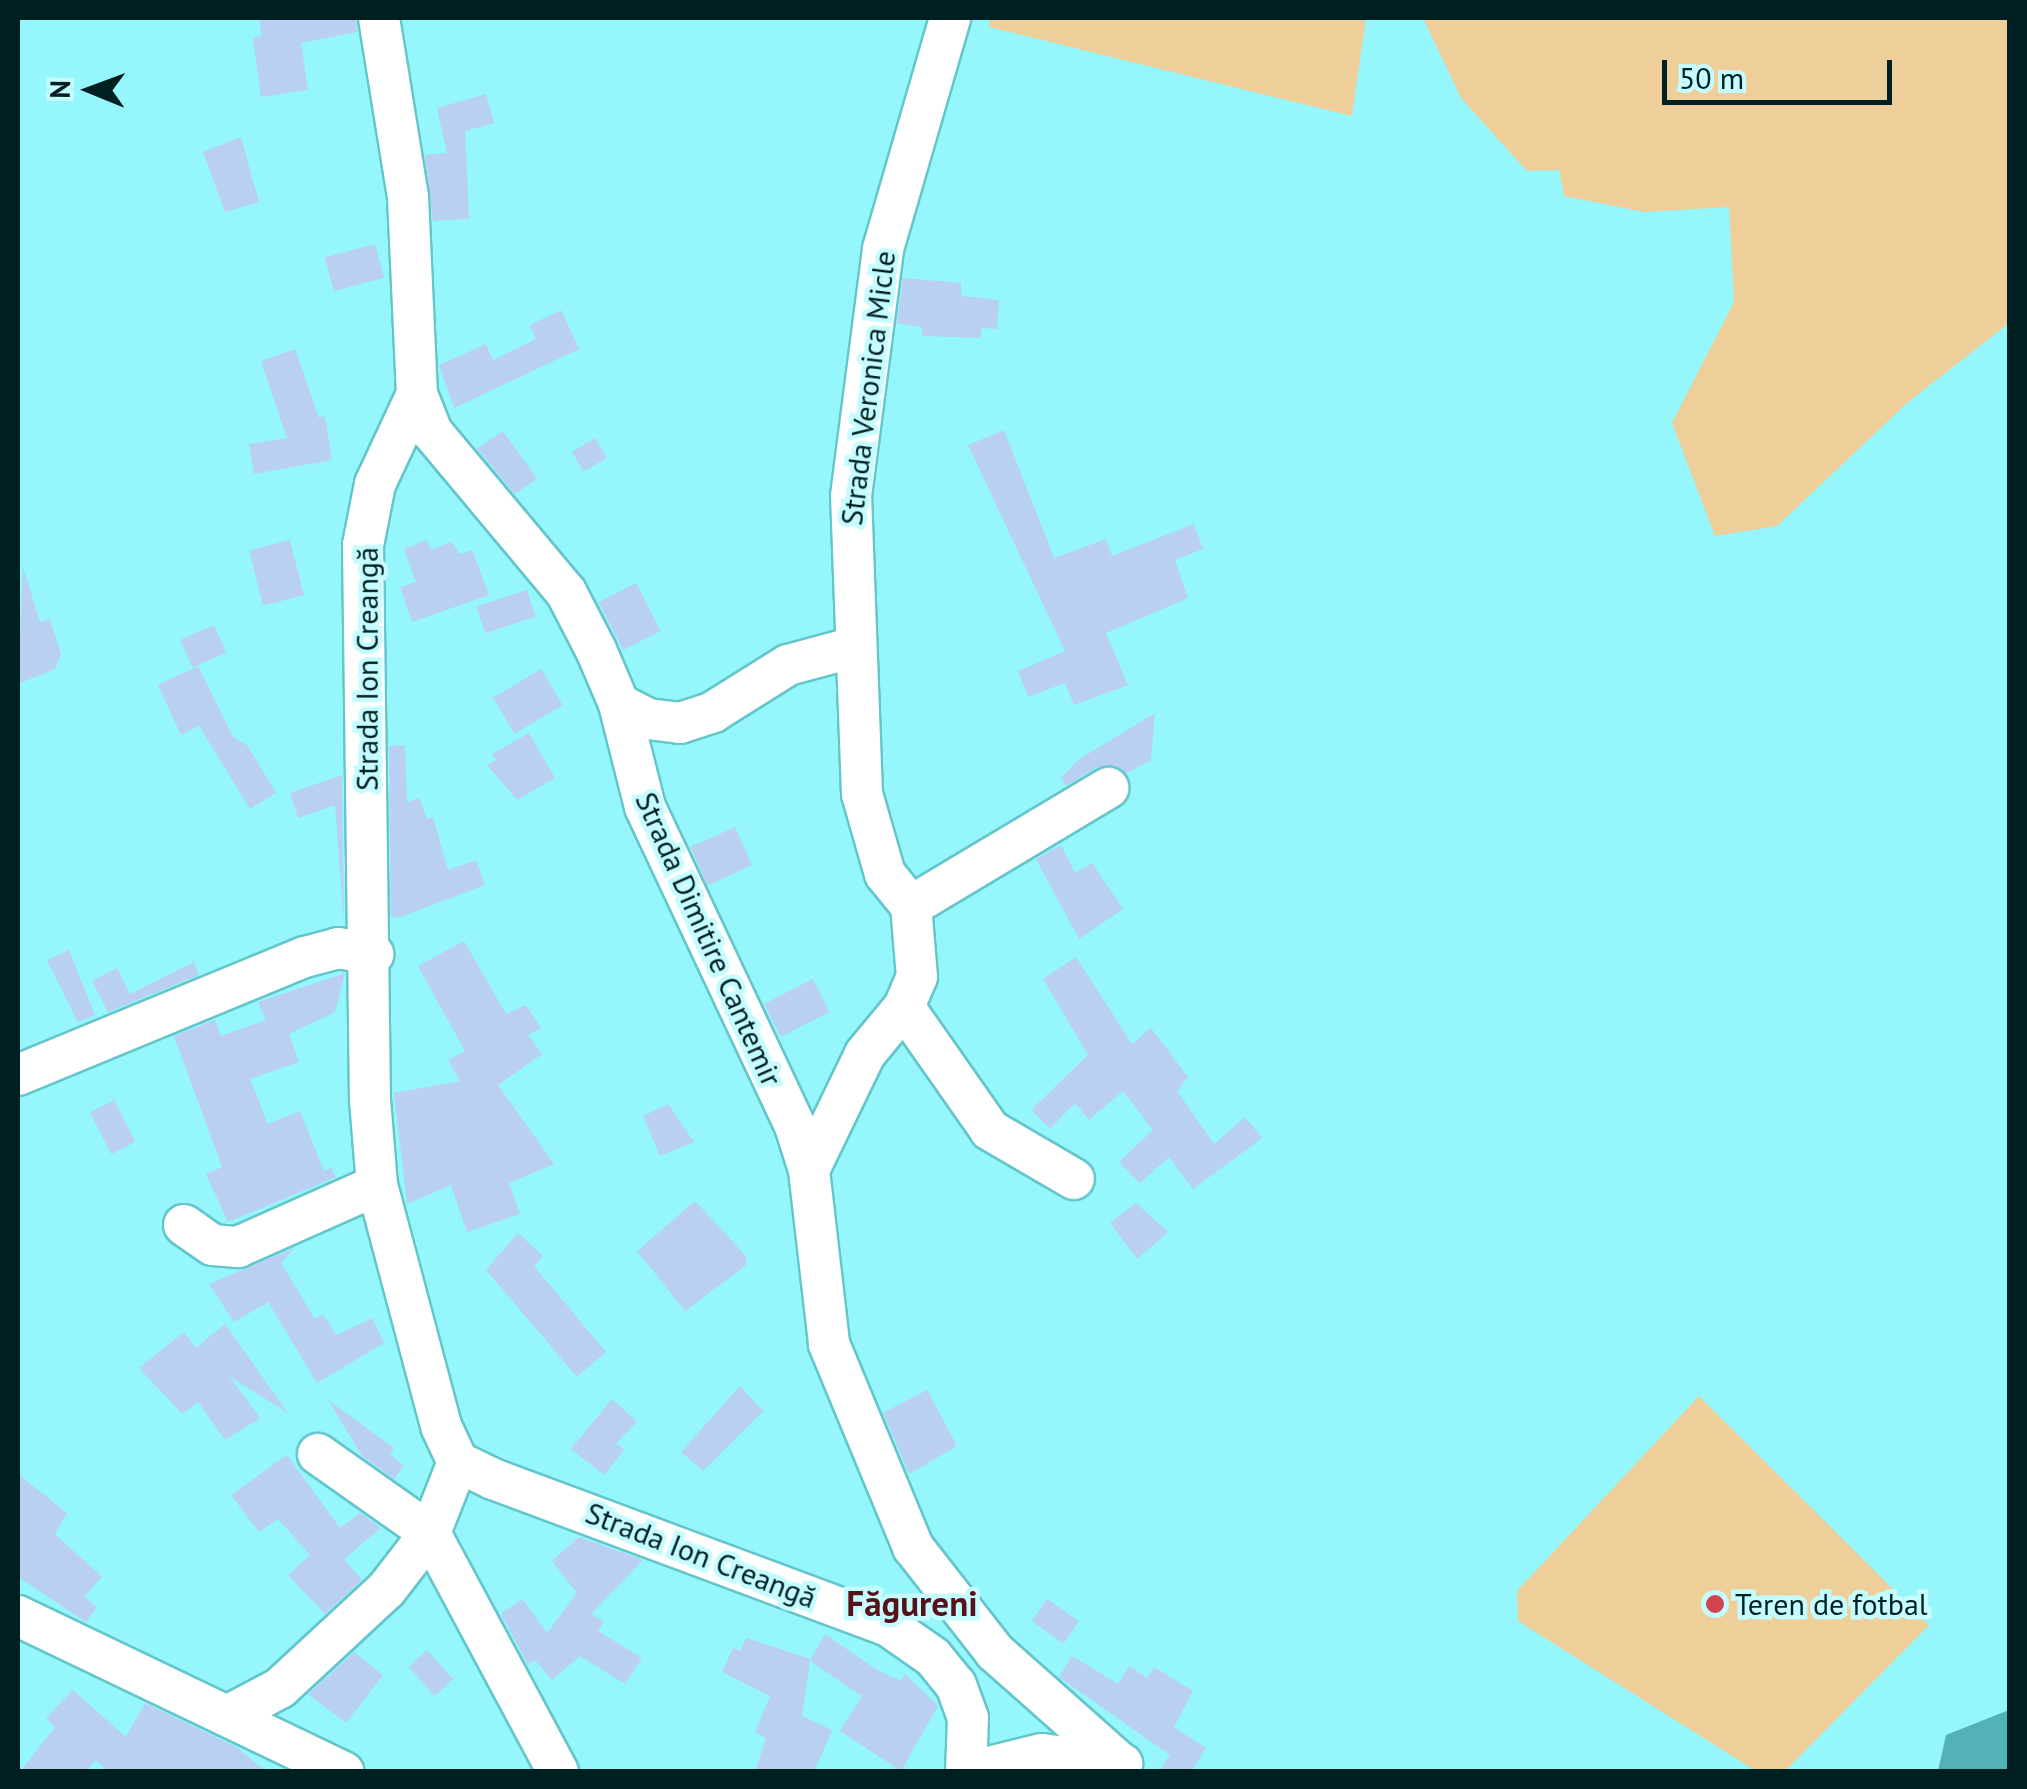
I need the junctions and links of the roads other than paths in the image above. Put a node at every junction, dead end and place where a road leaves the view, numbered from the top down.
1 (379, 18) edge
2 (950, 18) edge
3 (416, 394) junction
4 (851, 648) junction
5 (619, 704) junction
6 (1108, 788) dead end
7 (910, 906) junction
8 (374, 954) junction
9 (904, 1007) junction
10 (18, 1076) edge
11 (809, 1170) junction
12 (1074, 1179) dead end
13 (377, 1185) junction
14 (184, 1225) dead end
15 (318, 1454) dead end
16 (458, 1462) junction
17 (430, 1533) junction
18 (18, 1616) edge
19 (229, 1715) junction
20 (1127, 1767) edge
21 (344, 1772) edge
22 (558, 1772) edge
23 (968, 1772) edge

1 - 3 street, Strada Dimitire Cantemir
2 - 4 street, Strada Veronica Micle
3 - 5 street, Strada Dimitire Cantemir
3 - 8 street, Strada Ion Creangă
4 - 5 street
4 - 7 street, Strada Veronica Micle
5 - 11 street, Strada Dimitire Cantemir
6 - 7 street
7 - 9 street, Strada Veronica Micle
8 - 10 street
8 - 13 street, Strada Ion Creangă
9 - 11 street, Strada Veronica Micle
9 - 12 street
11 - 20 street, Strada Dimitire Cantemir
13 - 14 street
13 - 16 street, Strada Ion Creangă
15 - 17 street
16 - 17 street
16 - 23 street, Strada Ion Creangă
17 - 19 street
17 - 22 street
18 - 19 street
19 - 21 street
20 - 23 street

